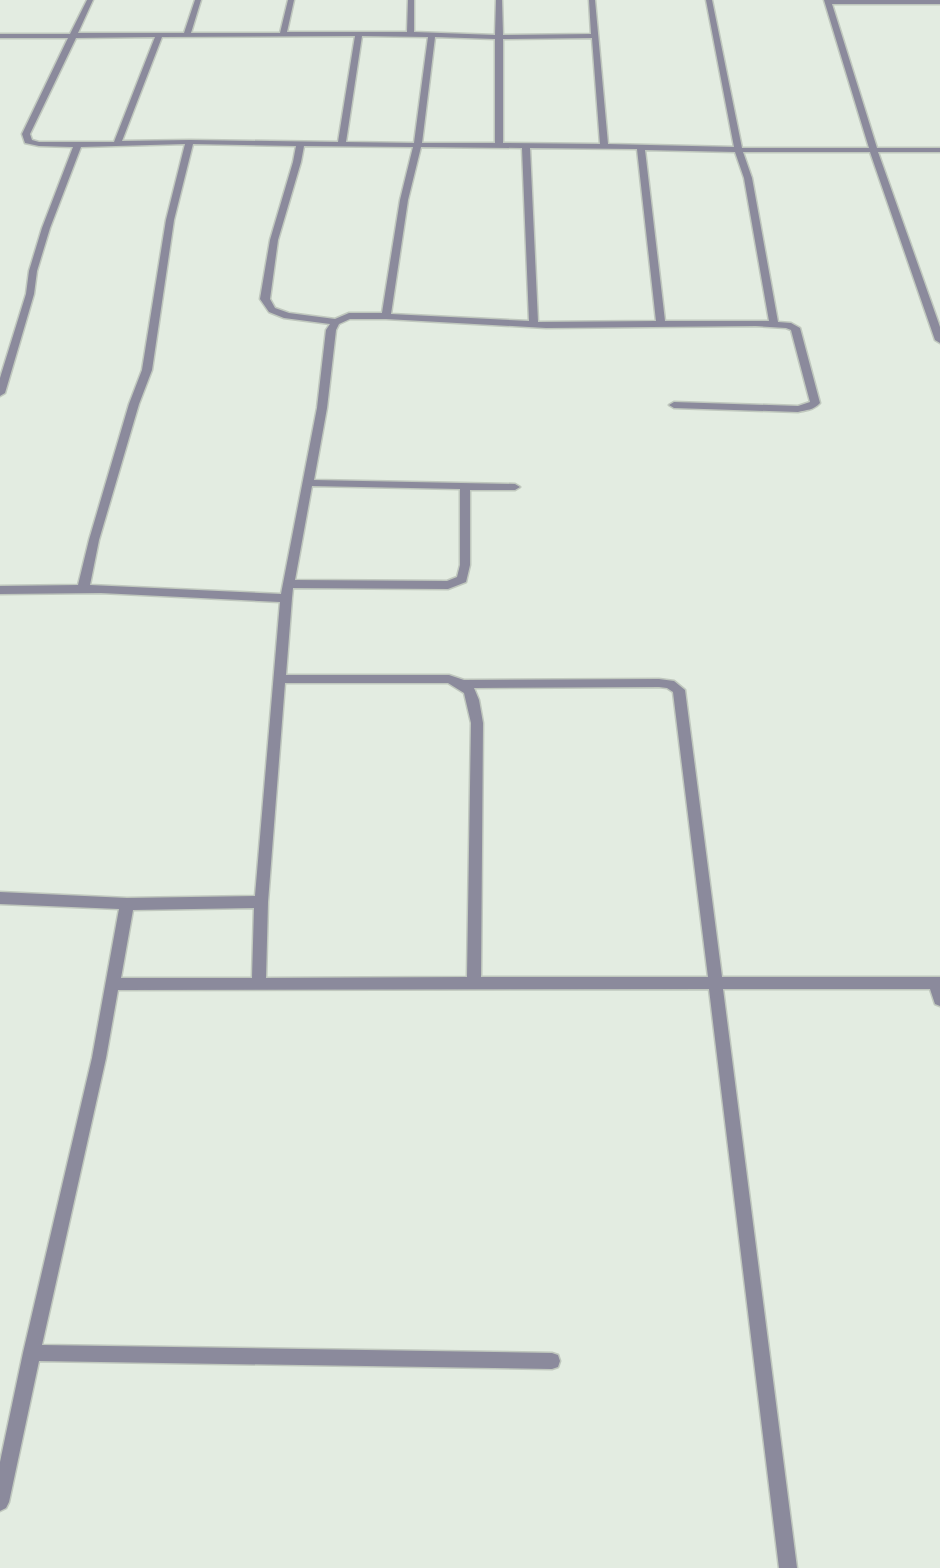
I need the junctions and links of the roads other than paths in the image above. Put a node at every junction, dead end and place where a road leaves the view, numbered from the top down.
1 (90, 0) edge
2 (198, 0) edge
3 (291, 0) edge
4 (411, 0) edge
5 (500, 0) edge
6 (592, 0) edge
7 (709, 0) edge
8 (827, 1) edge
9 (940, 2) edge
10 (160, 34) junction
11 (186, 34) junction
12 (360, 34) junction
13 (410, 34) junction
14 (432, 34) junction
15 (75, 35) junction
16 (283, 35) junction
17 (3, 36) edge
18 (594, 36) junction
19 (498, 37) junction
20 (0, 46) edge
21 (190, 142) junction
22 (300, 143) junction
23 (342, 143) junction
24 (117, 144) junction
25 (78, 145) junction
26 (418, 146) junction
27 (499, 146) junction
28 (526, 146) junction
29 (604, 146) junction
30 (641, 147) junction
31 (873, 149) junction
32 (738, 150) junction
33 (940, 150) edge
34 (386, 316) junction
35 (336, 322) junction
36 (774, 323) junction
37 (534, 324) junction
38 (662, 324) junction
39 (940, 340) edge
40 (0, 393) edge
41 (674, 404) dead end
42 (307, 483) junction
43 (465, 486) junction
44 (515, 487) dead end
45 (289, 584) junction
46 (0, 590) edge
47 (83, 590) junction
48 (286, 598) junction
49 (279, 678) junction
50 (465, 684) junction
51 (0, 898) edge
52 (261, 902) junction
53 (127, 904) junction
54 (474, 982) junction
55 (716, 982) junction
56 (938, 983) edge
57 (113, 984) junction
58 (259, 984) junction
59 (940, 1000) edge
60 (31, 1353) junction
61 (552, 1361) dead end
62 (0, 1502) edge
63 (788, 1568) edge

1 - 15 street
2 - 11 street
3 - 16 street
4 - 13 street
5 - 19 street
6 - 18 street
7 - 32 street
8 - 9 street
8 - 31 street
10 - 11 street
10 - 15 street
10 - 24 street
11 - 16 street
12 - 13 street
12 - 16 street
12 - 23 street
13 - 14 street
14 - 19 street
14 - 26 street
15 - 17 street
15 - 25 street
17 - 20 street
18 - 19 street
18 - 29 street
19 - 27 street
21 - 22 street
21 - 24 street
21 - 47 street
22 - 23 street
22 - 35 street
23 - 26 street
24 - 25 street
25 - 40 street
26 - 27 street
26 - 34 street
27 - 28 street
28 - 29 street
28 - 37 street
29 - 30 street
30 - 32 street
30 - 38 street
31 - 32 street
31 - 33 street
31 - 39 street
32 - 36 street
34 - 35 street
34 - 37 street
35 - 42 street
36 - 38 street
36 - 41 street
37 - 38 street
42 - 43 street
42 - 45 street
43 - 44 street
43 - 45 street
45 - 48 street
46 - 47 street
47 - 48 street
48 - 49 street
49 - 50 street
49 - 52 street
50 - 54 street
50 - 55 street
51 - 53 street
52 - 53 street
52 - 58 street
53 - 57 street
54 - 55 street
54 - 58 street
55 - 56 street
55 - 63 street
56 - 59 street
57 - 58 street
57 - 60 street
60 - 61 street
60 - 62 street

